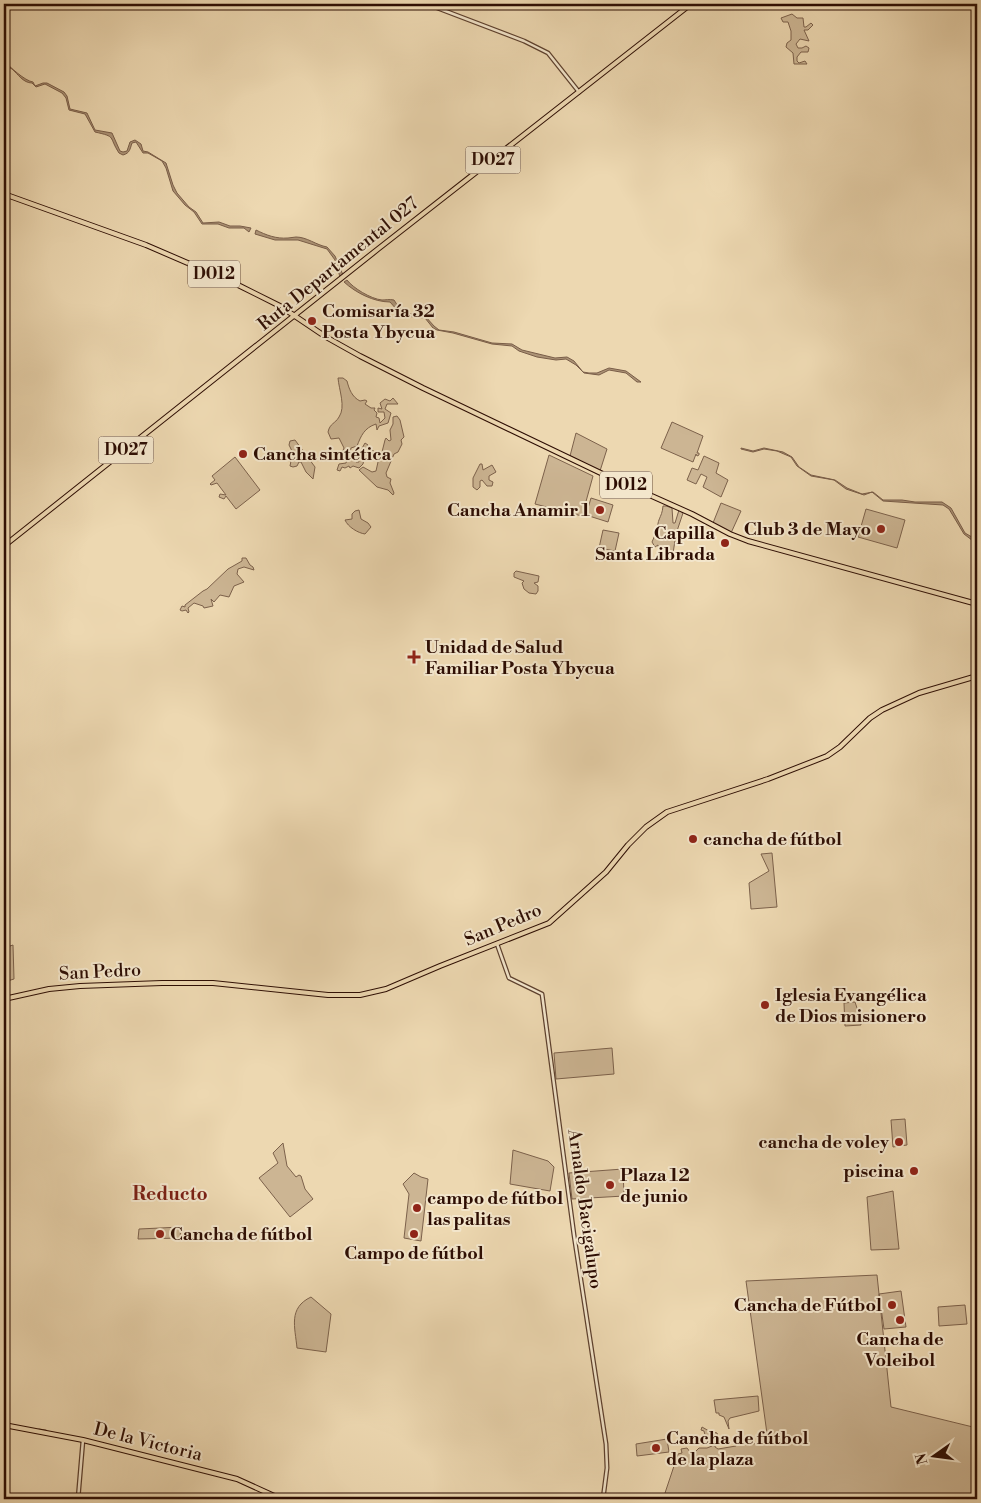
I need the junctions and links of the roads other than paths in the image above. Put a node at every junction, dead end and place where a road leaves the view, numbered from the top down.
1 (427, 4) edge
2 (691, 4) edge
3 (579, 92) junction
4 (4, 194) edge
5 (294, 316) junction
6 (4, 546) edge
7 (977, 604) edge
8 (977, 676) edge
9 (497, 944) junction
10 (4, 999) edge
11 (4, 1425) edge
12 (83, 1440) junction
13 (78, 1499) edge
14 (281, 1499) edge
15 (603, 1499) edge

1 - 3 street
2 - 3 main road, Ruta Departamental 027 / D027
3 - 5 main road, Ruta Departamental 027 / D027
4 - 5 main road, D012
5 - 6 main road, Ruta Departamental 027 / D027
5 - 7 main road, D012
8 - 9 main road, San Pedro
9 - 10 main road, San Pedro
9 - 15 street, Arnaldo Bacigalupo
11 - 12 main road, De la Victoria
12 - 13 street
12 - 14 main road, De la Victoria

